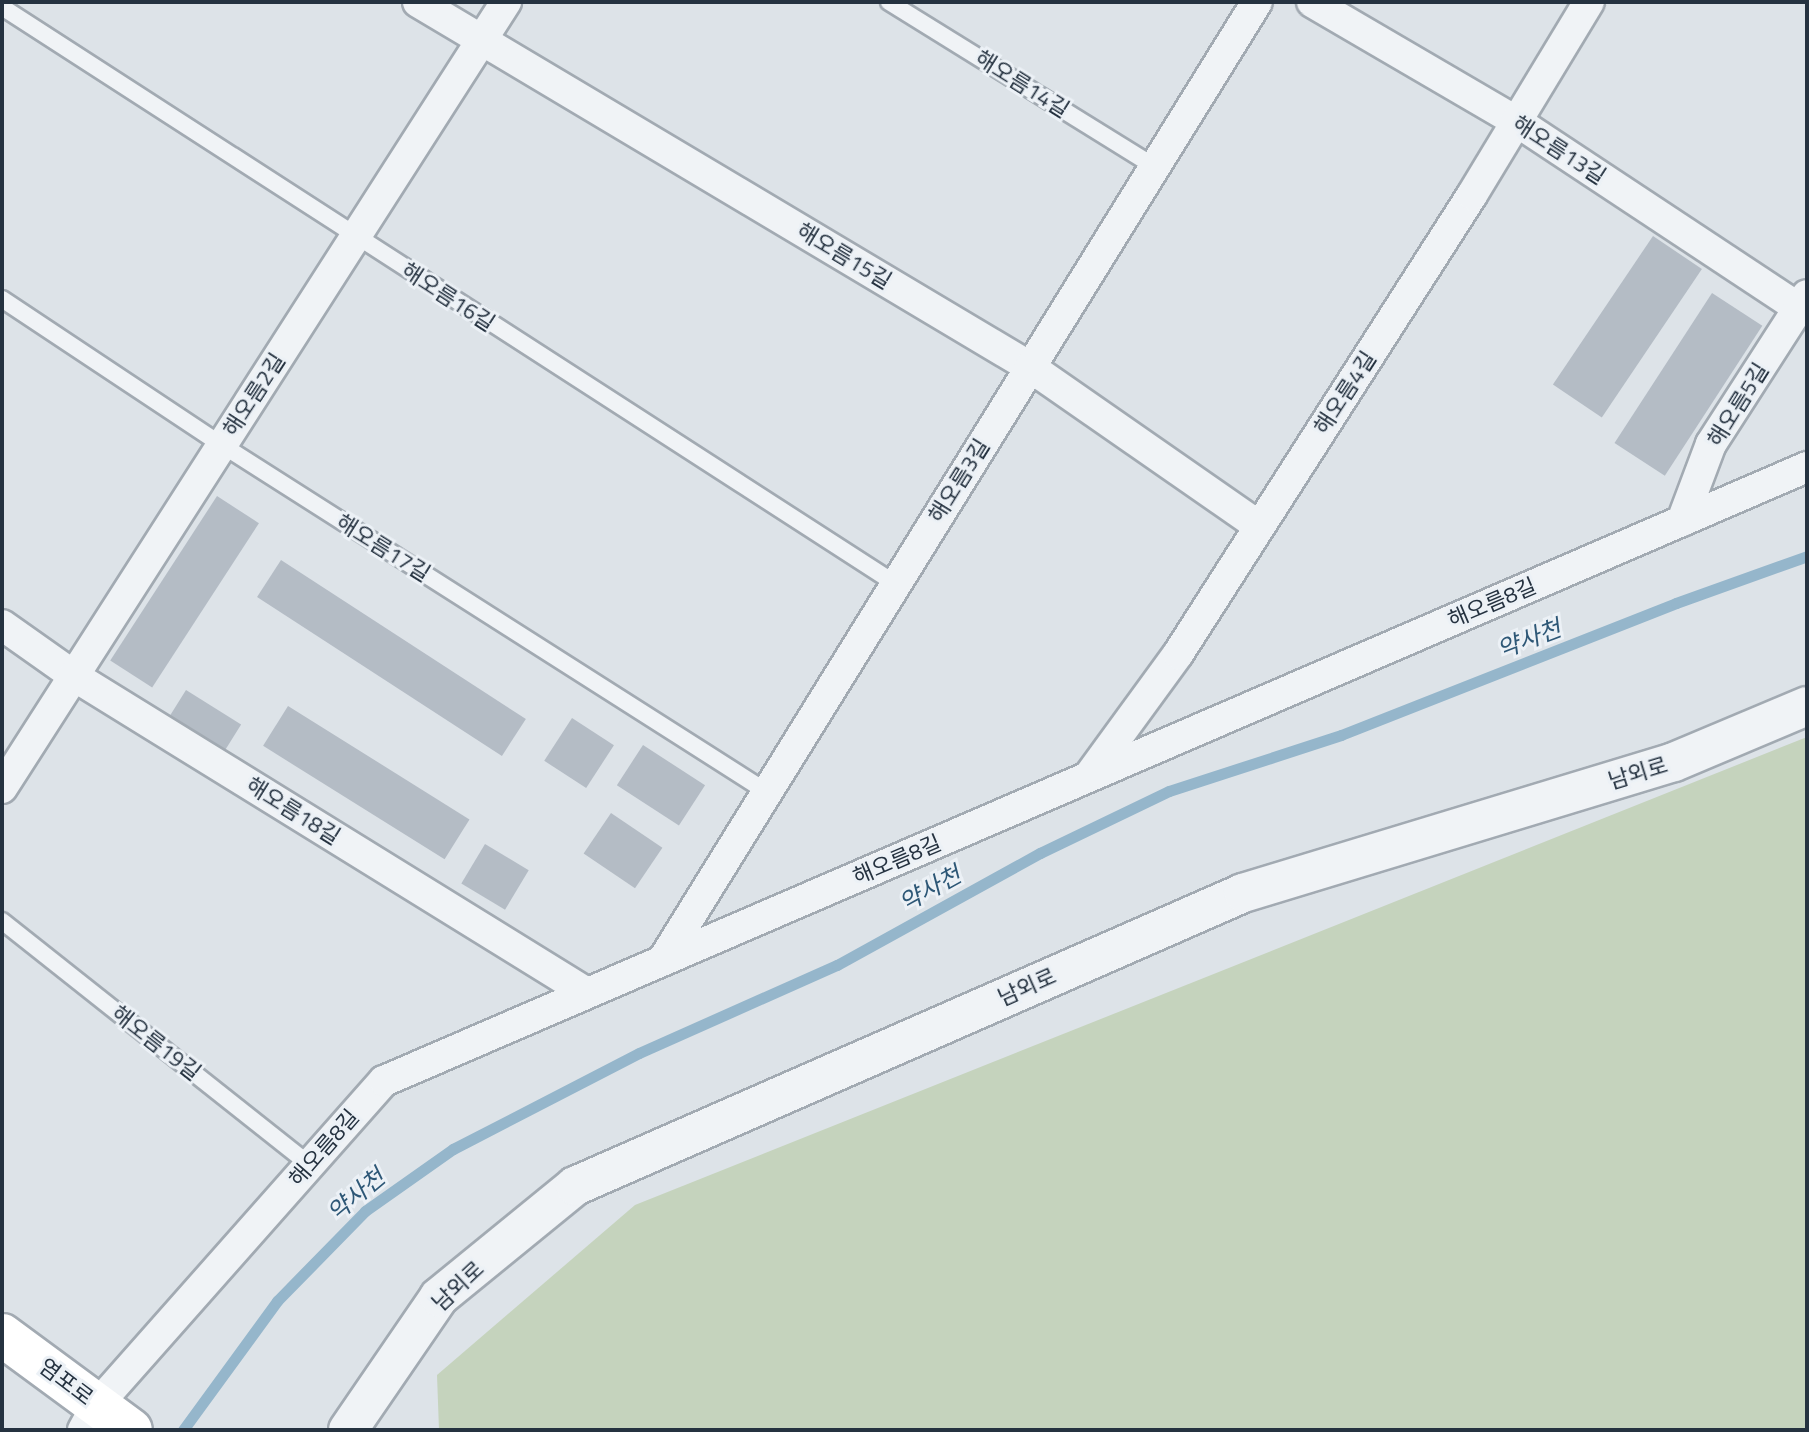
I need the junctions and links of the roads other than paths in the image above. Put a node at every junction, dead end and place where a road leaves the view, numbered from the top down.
1 (418, 2) edge
2 (506, 2) edge
3 (889, 2) edge
4 (1257, 2) edge
5 (1312, 2) edge
6 (1589, 2) edge
7 (2, 7) edge
8 (481, 40) junction
9 (1516, 121) junction
10 (1154, 166) junction
11 (355, 238) junction
12 (2, 299) edge
13 (1803, 302) edge
14 (1030, 367) junction
15 (222, 445) junction
16 (1807, 467) edge
17 (1682, 521) junction
18 (1259, 526) junction
19 (896, 584) junction
20 (2, 625) edge
21 (74, 676) junction
22 (1807, 706) edge
23 (1089, 777) junction
24 (2, 788) edge
25 (767, 792) junction
26 (2, 921) edge
27 (663, 960) junction
28 (587, 993) junction
29 (310, 1165) junction
30 (2, 1335) edge
31 (90, 1418) edge
32 (131, 1430) edge
33 (348, 1430) edge

1 - 8 street, 해오름15길
2 - 8 street, 해오름2길
3 - 10 lane, 해오름14길
4 - 10 street, 해오름3길
5 - 9 street, 해오름13길
6 - 9 street, 해오름4길
7 - 11 lane, 해오름16길
8 - 11 street, 해오름2길
8 - 14 street, 해오름15길
9 - 13 street, 해오름13길
9 - 18 street, 해오름4길
10 - 14 street, 해오름3길
11 - 15 street, 해오름2길
11 - 19 lane, 해오름16길
12 - 15 lane, 해오름17길
13 - 17 street, 해오름5길
14 - 18 street, 해오름15길
14 - 19 street, 해오름3길
15 - 21 street, 해오름2길
15 - 25 lane, 해오름17길
16 - 17 street, 해오름8길
17 - 23 street, 해오름8길
18 - 23 street, 해오름4길
19 - 25 street, 해오름3길
20 - 21 street, 해오름18길
21 - 24 street, 해오름2길
21 - 28 street, 해오름18길
22 - 33 street, 남외로
23 - 27 street, 해오름8길
25 - 27 street, 해오름3길
26 - 29 lane, 해오름19길
27 - 28 street, 해오름8길
28 - 29 street, 해오름8길
29 - 31 street, 해오름8길
30 - 31 main road, 염포로
31 - 32 main road, 염포로

